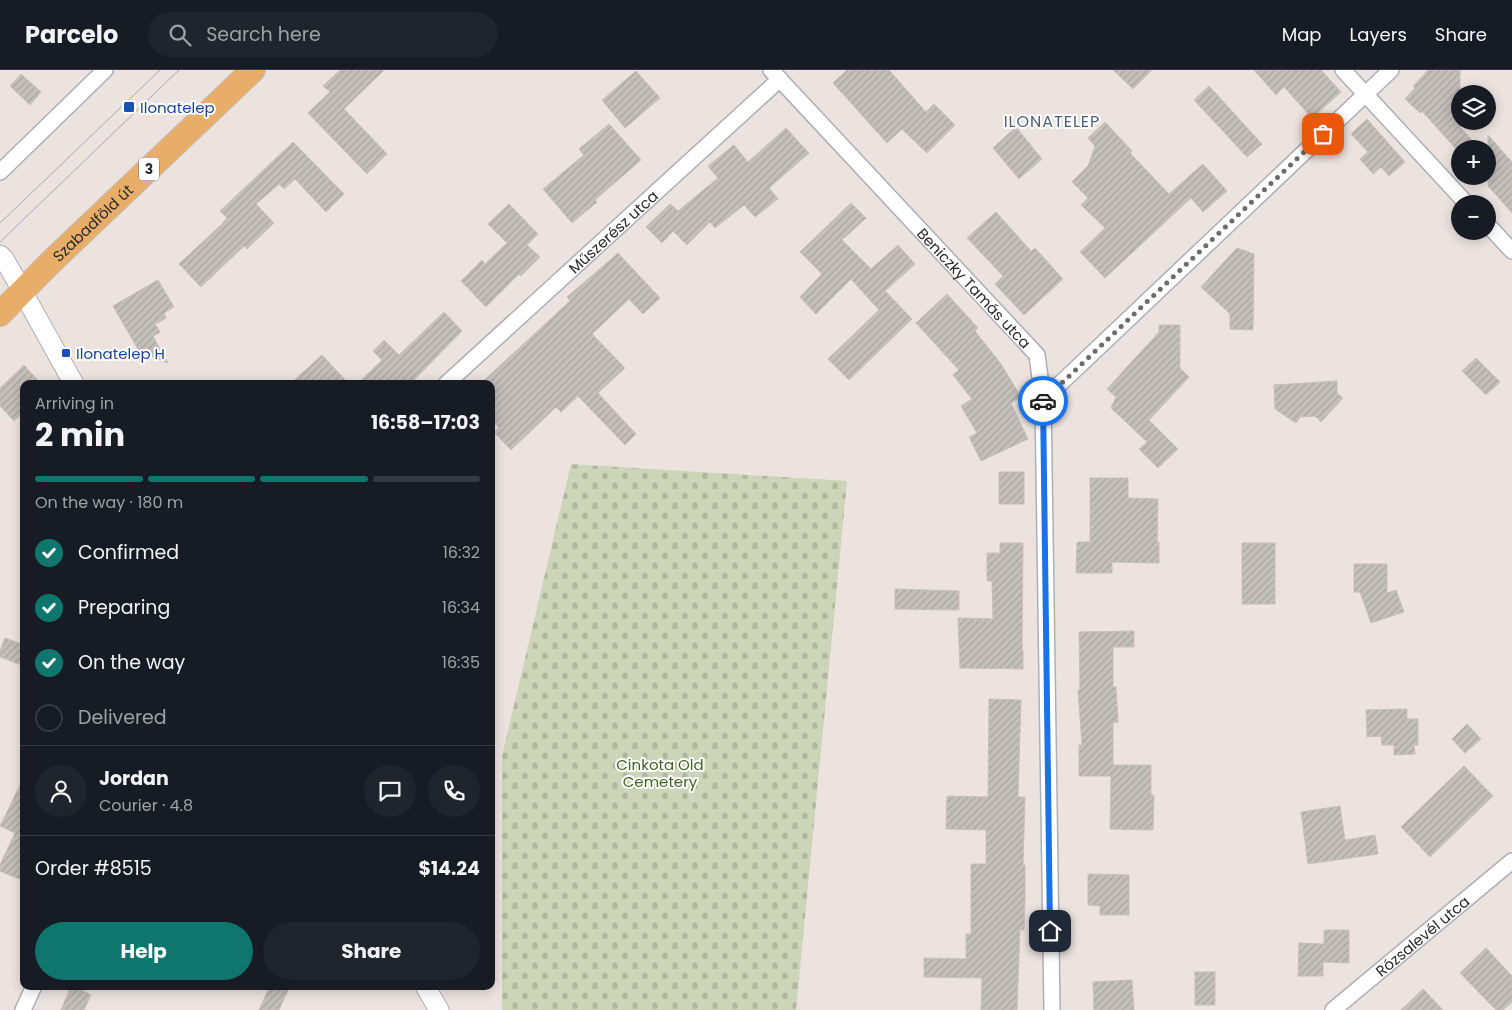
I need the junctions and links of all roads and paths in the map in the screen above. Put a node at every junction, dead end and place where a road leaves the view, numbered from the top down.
1 (106, 70) edge
2 (252, 70) edge
3 (1342, 70) edge
4 (1391, 70) edge
5 (775, 75) edge
6 (1365, 95) junction
7 (0, 172) edge
8 (1459, 195) edge
9 (1496, 234) edge
10 (1512, 251) edge
11 (0, 255) edge
12 (23, 291) junction
13 (0, 314) edge
14 (72, 380) edge
15 (450, 380) edge
16 (1043, 400) junction
17 (1512, 861) edge
18 (32, 990) edge
19 (427, 990) edge
20 (23, 1010) edge
21 (439, 1010) edge
22 (1052, 1010) edge
23 (1333, 1010) edge

1 - 7 street
2 - 12 main road, Szabadföld út / 3
3 - 6 street
4 - 6 street
5 - 15 street, Műszerész utca
5 - 16 street, Beniczky Tamás utca
6 - 8 street
6 - 16 street
9 - 10 street
11 - 12 street
12 - 13 main road, Szabadföld út / 3
12 - 14 street
16 - 22 street, Beniczky Tamás utca
17 - 23 street, Rózsalevél utca
18 - 20 street
19 - 21 street

